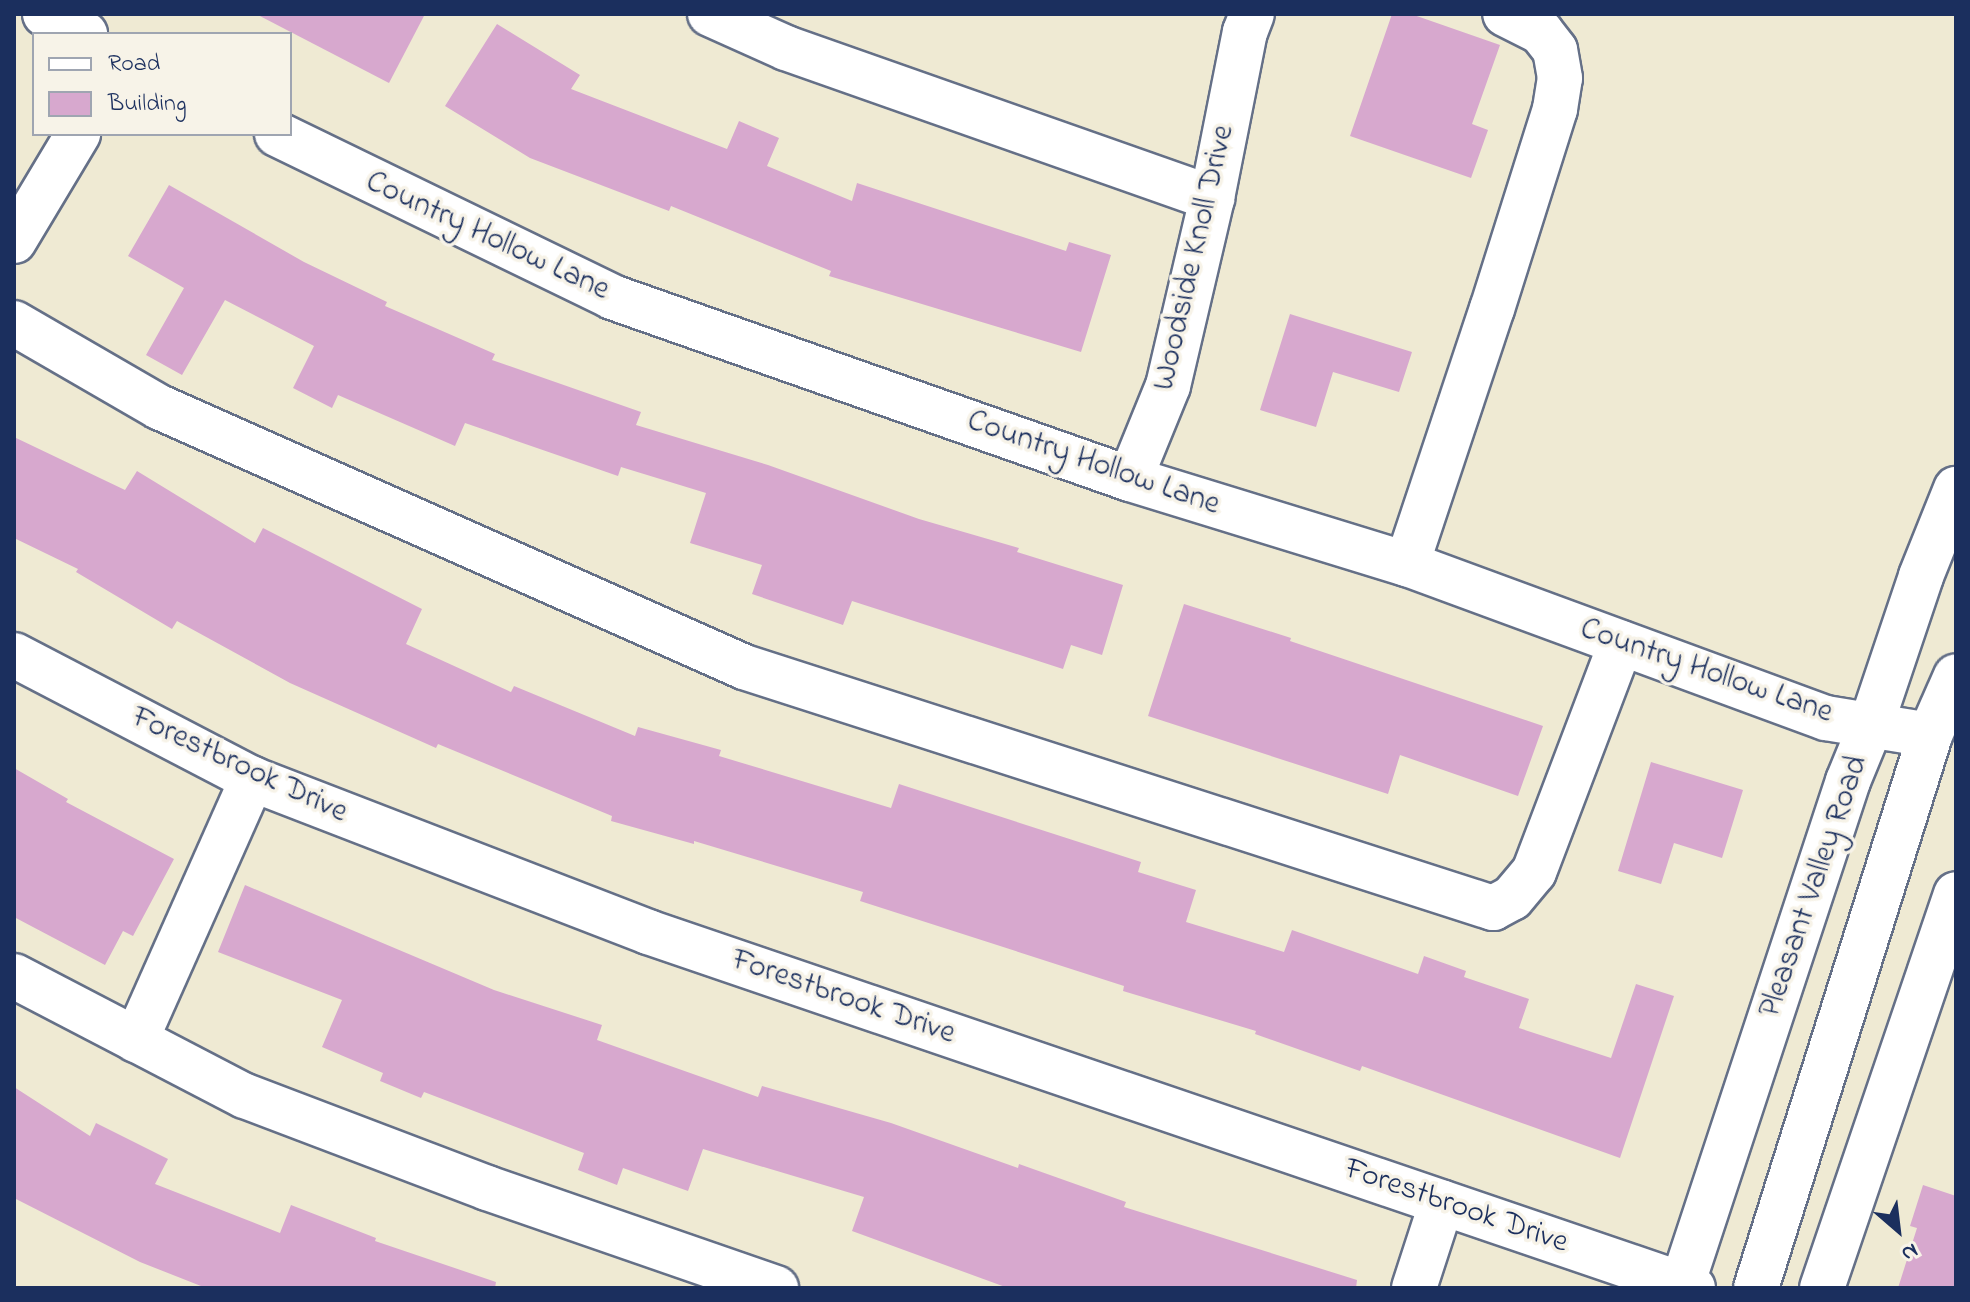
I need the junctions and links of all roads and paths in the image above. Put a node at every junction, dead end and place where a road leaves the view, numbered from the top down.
1 (45, 14) edge
2 (710, 14) edge
3 (1505, 14) edge
4 (1249, 23) edge
5 (81, 32) edge
6 (77, 136) edge
7 (281, 136) edge
8 (1212, 198) junction
9 (14, 241) edge
10 (14, 323) edge
11 (1130, 479) junction
12 (1956, 489) edge
13 (1407, 564) junction
14 (1621, 643) junction
15 (14, 655) edge
16 (1956, 676) edge
17 (1871, 725) junction
18 (1930, 735) junction
19 (252, 779) junction
20 (1956, 894) edge
21 (14, 976) edge
22 (136, 1040) junction
23 (1442, 1202) junction
24 (1686, 1287) edge
25 (776, 1288) edge
26 (1414, 1288) edge
27 (1756, 1288) edge
28 (1822, 1288) edge

1 - 5 street
2 - 8 street
3 - 13 street
4 - 8 street, Woodside Knoll Drive
6 - 9 street
7 - 11 street, Country Hollow Lane
8 - 11 street, Woodside Knoll Drive
10 - 14 street
11 - 13 street, Country Hollow Lane
12 - 17 street, Pleasant Valley Road
13 - 14 street, Country Hollow Lane
14 - 17 street, Country Hollow Lane
15 - 19 street, Forestbrook Drive
16 - 18 street, Pleasant Valley Road
17 - 18 street, Country Hollow Lane
17 - 24 street, Pleasant Valley Road
18 - 27 street, Pleasant Valley Road
19 - 22 street
19 - 23 street, Forestbrook Drive
20 - 28 street
21 - 22 street
22 - 25 street
23 - 24 street, Forestbrook Drive
23 - 26 street

